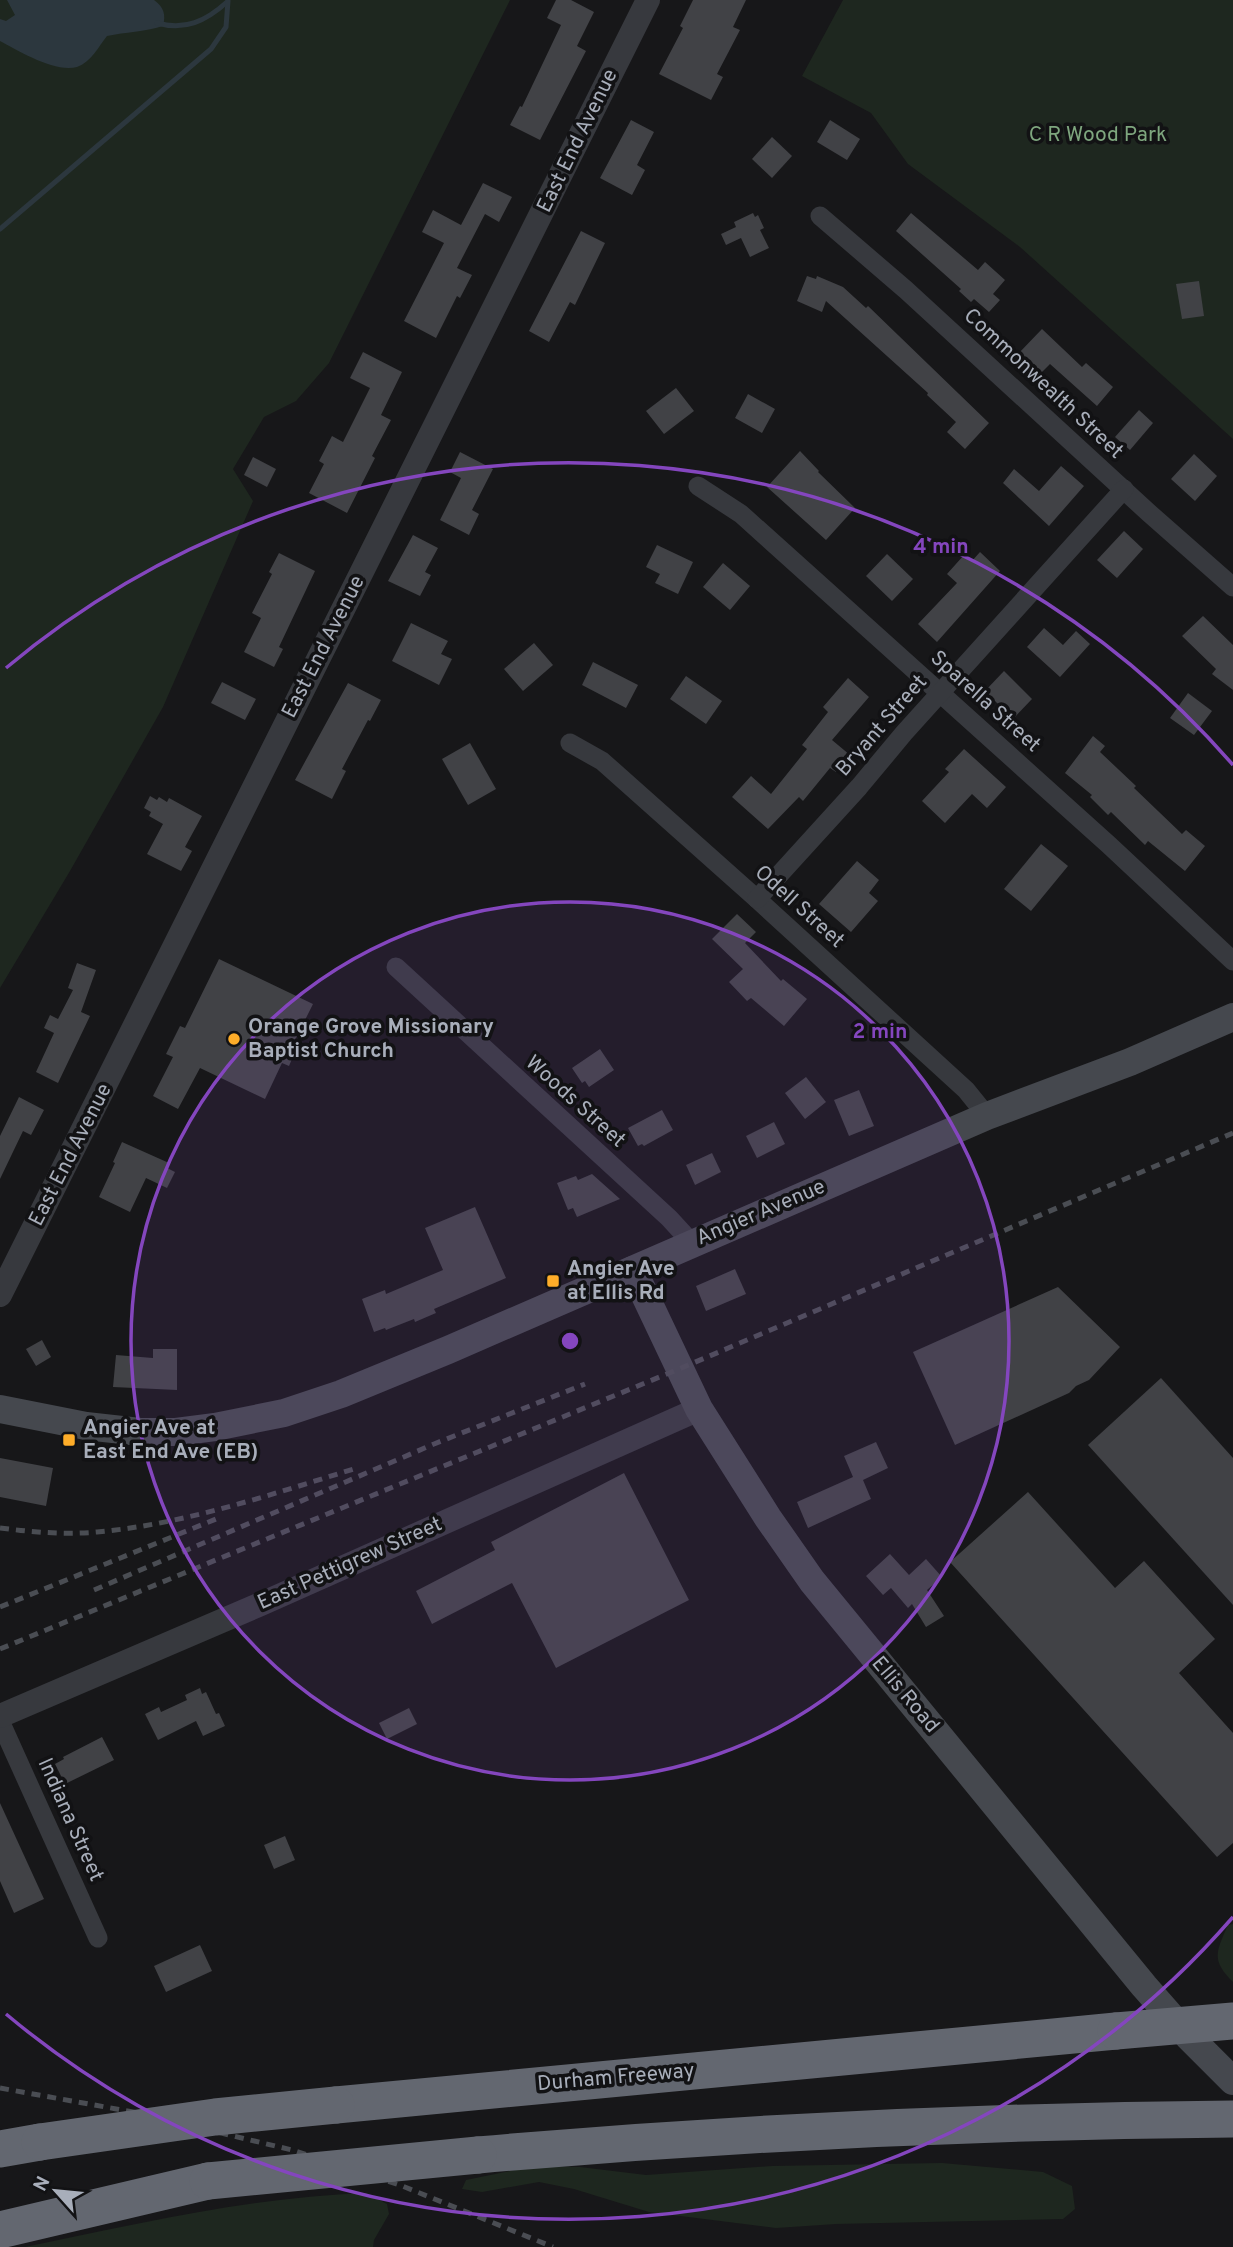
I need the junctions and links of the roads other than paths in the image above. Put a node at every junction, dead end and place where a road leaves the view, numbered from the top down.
1 (648, 0) edge
2 (820, 216) dead end
3 (698, 486) dead end
4 (1124, 489) junction
5 (1233, 587) edge
6 (941, 693) junction
7 (570, 743) dead end
8 (757, 899) junction
9 (1233, 961) edge
10 (396, 967) dead end
11 (1233, 1017) edge
12 (987, 1116) junction
13 (692, 1243) junction
14 (633, 1270) junction
15 (0, 1296) edge
16 (0, 1409) edge
17 (699, 1409) junction
18 (0, 1718) edge
19 (98, 1938) dead end
20 (1233, 2021) edge
21 (1233, 2081) edge
22 (1233, 2119) edge
23 (0, 2149) edge
24 (208, 2181) junction
25 (0, 2208) edge
26 (0, 2230) edge

1 - 15 street, East End Avenue
2 - 4 street, Commonwealth Street
3 - 6 street, Sparella Street
4 - 5 street, Commonwealth Street
4 - 6 street, Bryant Street
6 - 8 street, Bryant Street
6 - 9 street, Sparella Street
7 - 8 street, Odell Street
8 - 12 street, Odell Street
10 - 13 street, Woods Street
11 - 12 main road, Angier Avenue
12 - 13 main road, Angier Avenue
13 - 14 main road, Angier Avenue
14 - 16 main road, Angier Avenue
14 - 17 main road, Ellis Road
17 - 18 street, East Pettigrew Street
17 - 21 main road, Ellis Road
18 - 19 street, Indiana Street
20 - 23 highway, Durham Freeway, bridge
22 - 24 highway, bridge
24 - 25 highway
24 - 26 highway

